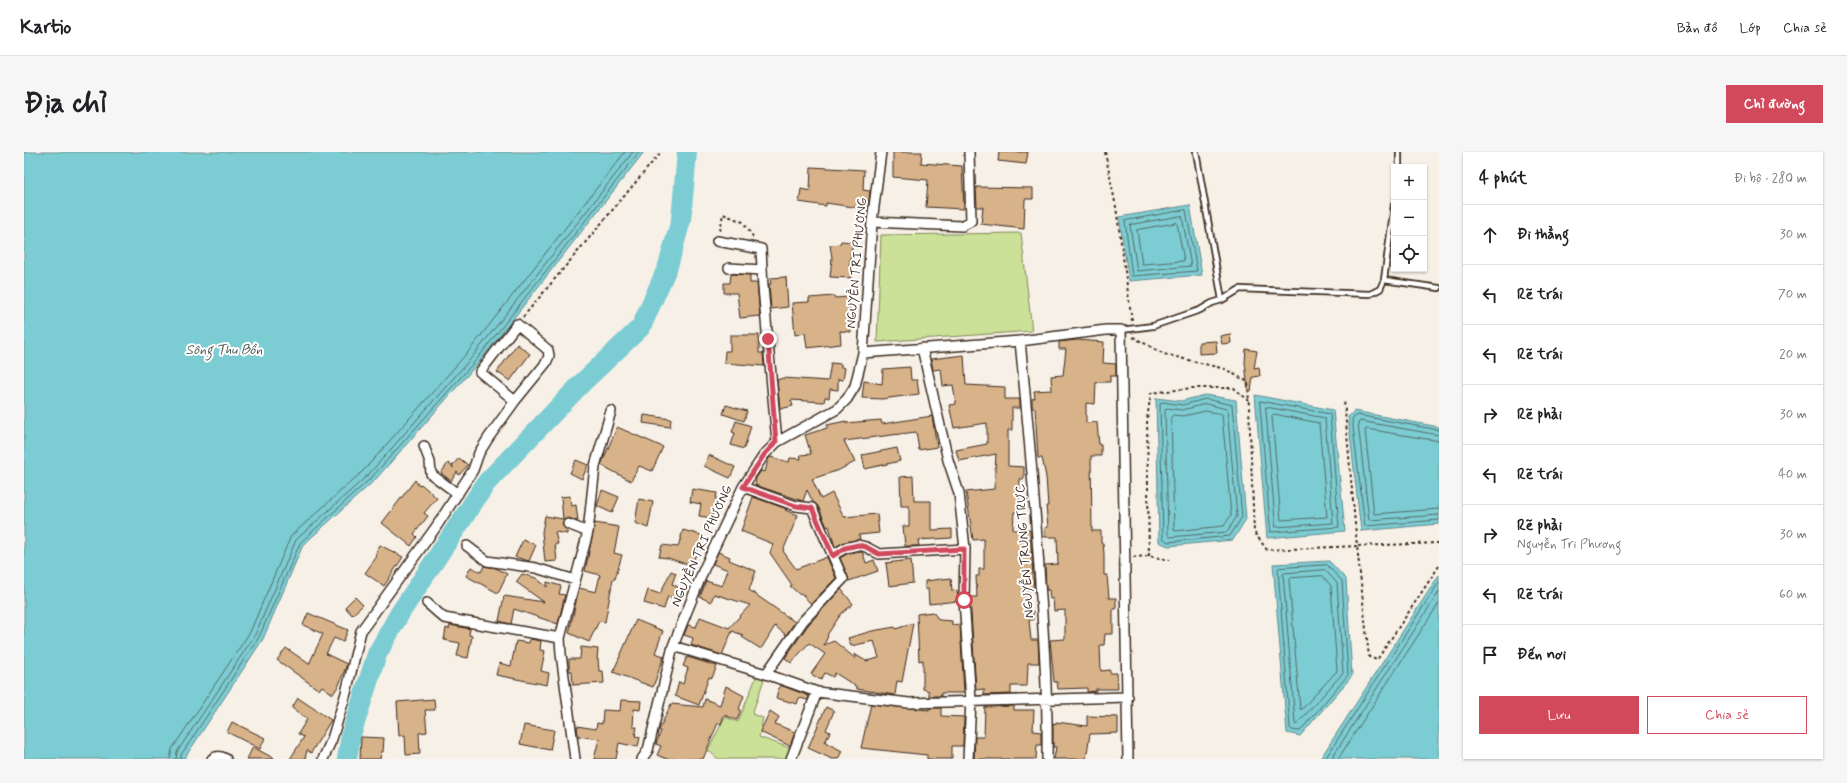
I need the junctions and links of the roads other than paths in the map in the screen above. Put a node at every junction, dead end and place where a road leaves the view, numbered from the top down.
1 (881, 152) edge
2 (969, 152) edge
3 (1196, 152) edge
4 (1399, 152) edge
5 (1399, 164) edge
6 (872, 222) junction
7 (1391, 228) edge
8 (717, 241) road end
9 (729, 268) dead end
10 (762, 270) junction
11 (1384, 280) junction
12 (1439, 288) edge
13 (1222, 300) junction
14 (1121, 330) junction
15 (1020, 341) junction
16 (922, 348) junction
17 (863, 353) junction
18 (515, 401) junction
19 (611, 411) dead end
20 (776, 442) junction
21 (424, 446) dead end
22 (743, 487) junction
23 (458, 494) junction
24 (568, 524) dead end
25 (588, 532) junction
26 (467, 546) dead end
27 (964, 549) junction
28 (833, 556) junction
29 (575, 580) junction
30 (427, 603) dead end
31 (560, 638) junction
32 (673, 646) junction
33 (766, 674) junction
34 (817, 692) junction
35 (1128, 697) junction
36 (971, 700) junction
37 (1048, 700) junction
38 (212, 759) edge
39 (226, 759) edge
40 (323, 759) edge
41 (575, 759) edge
42 (642, 759) edge
43 (791, 759) edge
44 (968, 759) edge
45 (1047, 759) edge
46 (1128, 759) edge

1 - 6 street, NGUYỄN TRI PHƯƠNG
2 - 6 street
3 - 13 lane
4 - 5 lane
6 - 17 street, NGUYỄN TRI PHƯƠNG
7 - 11 lane
8 - 10 street
9 - 10 street
10 - 20 street
11 - 12 lane
11 - 13 lane
13 - 14 lane
14 - 15 street
14 - 35 street
15 - 16 street
15 - 37 street, NGUYỄN TRUNG TRỰC
16 - 17 street
16 - 27 street
17 - 20 street, NGUYỄN TRI PHƯƠNG
18 - 18 street
18 - 23 street
19 - 25 street
20 - 22 street, NGUYỄN TRI PHƯƠNG
21 - 23 street
22 - 28 street
22 - 32 street, NGUYỄN TRI PHƯƠNG
23 - 40 street
24 - 25 street
25 - 29 street
26 - 29 street
27 - 28 street
27 - 36 street
28 - 33 street
29 - 31 street
30 - 31 street
31 - 41 street
32 - 33 street
32 - 42 street, NGUYỄN TRI PHƯƠNG
33 - 34 street
34 - 36 street
34 - 43 street
35 - 37 street
35 - 46 street
36 - 37 street
36 - 44 street
37 - 45 street, NGUYỄN TRUNG TRỰC
38 - 39 street

